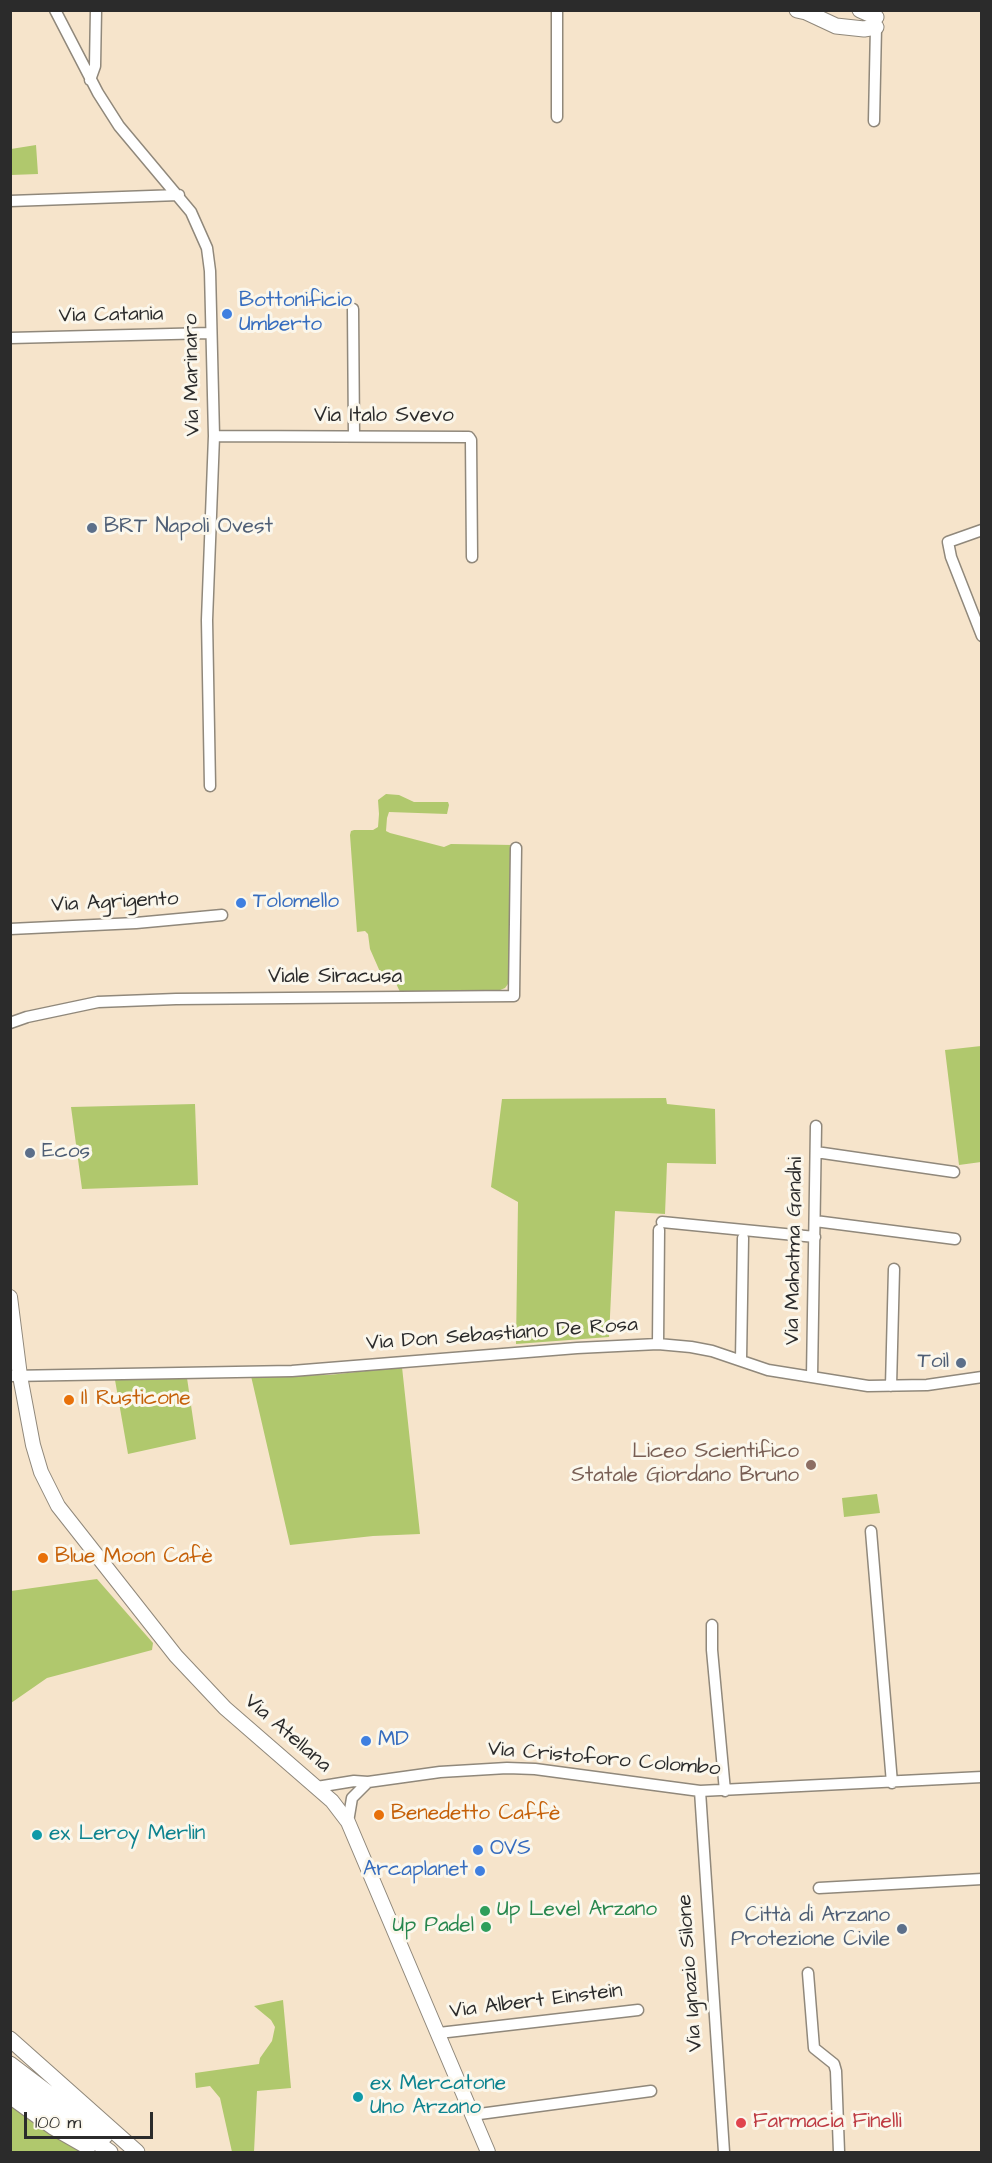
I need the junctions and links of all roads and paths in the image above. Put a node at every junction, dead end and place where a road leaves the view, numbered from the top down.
1 (55, 10) edge
2 (96, 10) edge
3 (557, 10) edge
4 (825, 10) edge
5 (860, 10) edge
6 (802, 11) edge
7 (876, 18) edge
8 (90, 80) junction
9 (557, 117) dead end
10 (874, 121) dead end
11 (179, 195) junction
12 (10, 201) edge
13 (353, 309) dead end
14 (211, 333) junction
15 (10, 338) edge
16 (214, 436) junction
17 (354, 436) junction
18 (981, 531) edge
19 (472, 557) dead end
20 (981, 636) edge
21 (210, 786) dead end
22 (516, 848) dead end
23 (222, 915) dead end
24 (10, 929) edge
25 (10, 1023) edge
26 (816, 1126) dead end
27 (816, 1152) junction
28 (954, 1172) dead end
29 (815, 1221) junction
30 (815, 1237) junction
31 (743, 1238) dead end
32 (955, 1239) dead end
33 (894, 1269) dead end
34 (10, 1297) edge
35 (658, 1344) junction
36 (741, 1360) junction
37 (15, 1376) edge
38 (812, 1377) junction
39 (981, 1377) edge
40 (891, 1386) junction
41 (871, 1531) dead end
42 (712, 1625) dead end
43 (981, 1777) edge
44 (368, 1782) junction
45 (892, 1783) junction
46 (317, 1787) junction
47 (700, 1791) junction
48 (725, 1791) junction
49 (348, 1822) junction
50 (981, 1879) edge
51 (819, 1888) dead end
52 (808, 1973) dead end
53 (638, 2010) dead end
54 (439, 2033) junction
55 (10, 2039) edge
56 (10, 2064) edge
57 (10, 2079) edge
58 (651, 2091) dead end
59 (10, 2096) edge
60 (472, 2115) junction
61 (99, 2152) edge
62 (110, 2152) edge
63 (127, 2152) edge
64 (136, 2152) edge
65 (488, 2152) edge
66 (724, 2152) edge
67 (839, 2152) edge

1 - 8 street, Via Marinaro
2 - 8 street
3 - 9 street
4 - 6 highway
5 - 7 highway
6 - 7 highway
7 - 10 street
8 - 11 street, Via Marinaro
11 - 12 street
11 - 14 street, Via Marinaro
13 - 17 street
14 - 15 street, Via Catania
14 - 16 street, Via Marinaro
16 - 17 street, Via Italo Svevo
16 - 21 street, Via Marinaro
17 - 19 street, Via Italo Svevo
18 - 20 street
22 - 25 street, Viale Siracusa
23 - 24 street, Via Agrigento
26 - 27 street, Via Mahatma Gandhi
27 - 28 street
27 - 29 street, Via Mahatma Gandhi
29 - 30 street, Via Mahatma Gandhi
29 - 32 street
30 - 35 street
30 - 38 street, Via Mahatma Gandhi
31 - 36 street
33 - 40 street
34 - 37 main road, Via Atellana
35 - 36 street, Via Don Sebastiano De Rosa
35 - 37 street, Via Don Sebastiano De Rosa
36 - 38 street, Via Don Sebastiano De Rosa
37 - 46 main road, Via Atellana
38 - 40 street, Via Don Sebastiano De Rosa
39 - 40 street, Via Don Sebastiano De Rosa
41 - 45 street
42 - 48 street
43 - 45 street, Via Cristoforo Colombo
44 - 46 street, Via Cristoforo Colombo
44 - 47 street, Via Cristoforo Colombo
44 - 49 street
45 - 48 street, Via Cristoforo Colombo
46 - 49 main road, Via Atellana
47 - 48 street, Via Cristoforo Colombo
47 - 66 street, Via Ignazio Silone
49 - 54 main road, Via Atellana
50 - 51 street
52 - 67 street
53 - 54 street, Via Albert Einstein
54 - 60 main road, Via Atellana
55 - 64 highway
56 - 63 highway
57 - 62 highway
58 - 60 street
59 - 61 highway
60 - 65 main road, Via Atellana

